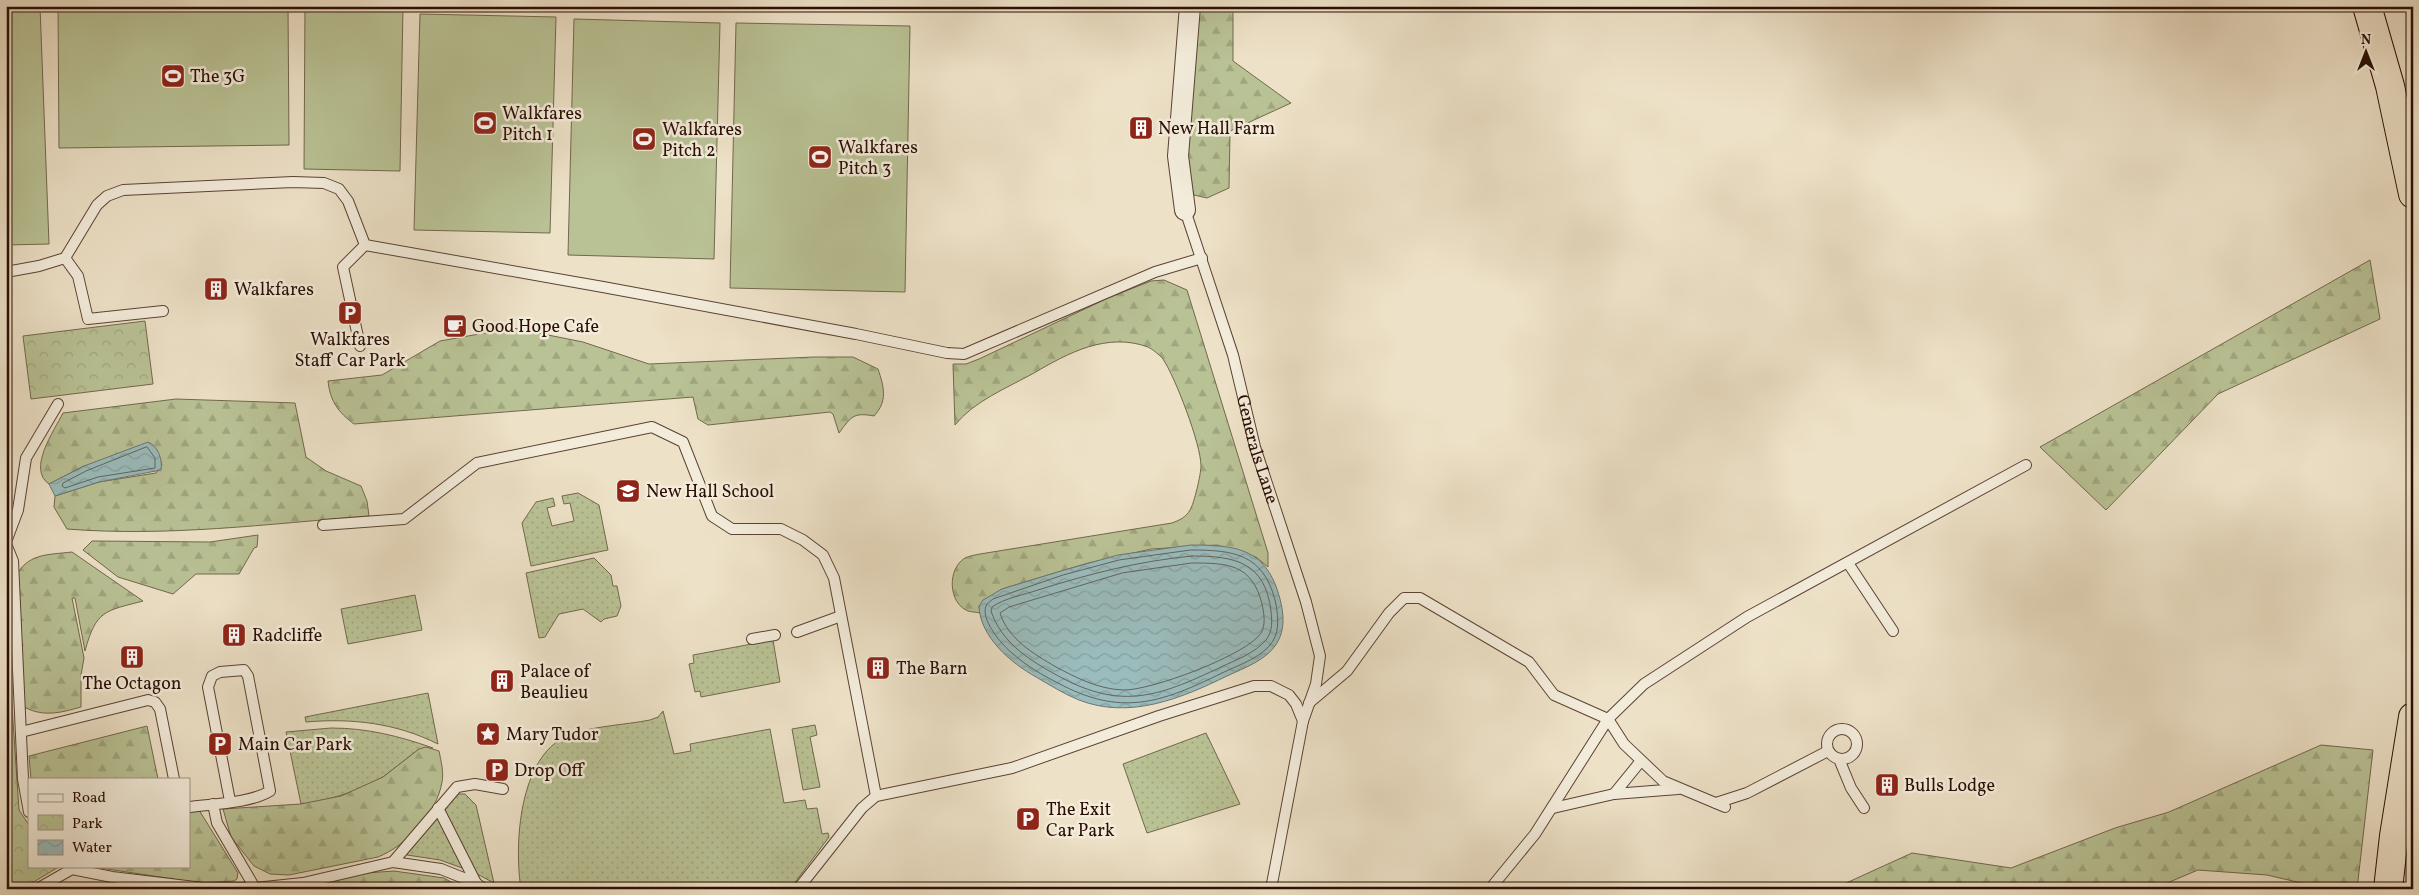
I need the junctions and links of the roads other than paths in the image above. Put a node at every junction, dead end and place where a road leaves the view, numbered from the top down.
1 (1190, 6) edge
2 (2367, 6) edge
3 (2413, 194) edge
4 (1185, 210) joint
5 (365, 246) junction
6 (65, 258) junction
7 (1202, 258) junction
8 (6, 272) edge
9 (163, 311) dead end
10 (360, 346) dead end
11 (58, 404) dead end
12 (2026, 465) dead end
13 (323, 525) dead end
14 (6, 543) edge
15 (1848, 563) junction
16 (841, 616) junction
17 (1893, 631) dead end
18 (797, 632) dead end
19 (775, 636) dead end
20 (752, 639) dead end
21 (1308, 704) junction
22 (2413, 717) edge
23 (1608, 719) junction
24 (1303, 721) junction
25 (22, 732) junction
26 (1828, 751) junction
27 (1839, 759) junction
28 (1640, 762) junction
29 (174, 778) edge
30 (1678, 788) junction
31 (503, 789) dead end
32 (1614, 794) junction
33 (876, 796) junction
34 (230, 802) junction
35 (213, 804) junction
36 (28, 806) edge
37 (190, 807) edge
38 (438, 808) junction
39 (1553, 808) junction
40 (1864, 808) dead end
41 (393, 862) junction
42 (70, 868) edge
43 (480, 886) edge
44 (255, 888) edge
45 (38, 889) edge
46 (798, 889) edge
47 (1271, 889) edge
48 (1490, 889) edge
49 (2388, 889) edge

1 - 4 street, Generals Lane
2 - 3 highway
4 - 7 lane, Generals Lane
5 - 6 lane
5 - 7 lane
5 - 10 lane
6 - 8 lane
6 - 9 lane
7 - 21 lane, Generals Lane
11 - 14 lane
12 - 15 lane
13 - 16 lane
14 - 25 lane
15 - 17 lane
15 - 23 lane
16 - 18 lane
16 - 33 lane
19 - 20 lane
21 - 23 lane
21 - 24 lane, Generals Lane
22 - 49 highway
23 - 28 lane
23 - 39 lane
24 - 33 lane
24 - 47 lane, Generals Lane
25 - 29 lane
25 - 36 lane
26 - 27 lane
26 - 27 lane
26 - 30 lane
27 - 40 lane
28 - 30 lane
28 - 32 lane
30 - 32 lane
31 - 38 lane
32 - 39 lane
33 - 46 lane
34 - 34 lane
34 - 35 lane
35 - 37 lane
35 - 44 lane
38 - 41 lane
38 - 43 lane
39 - 48 lane
41 - 43 lane
41 - 44 lane
42 - 44 lane
42 - 45 lane

